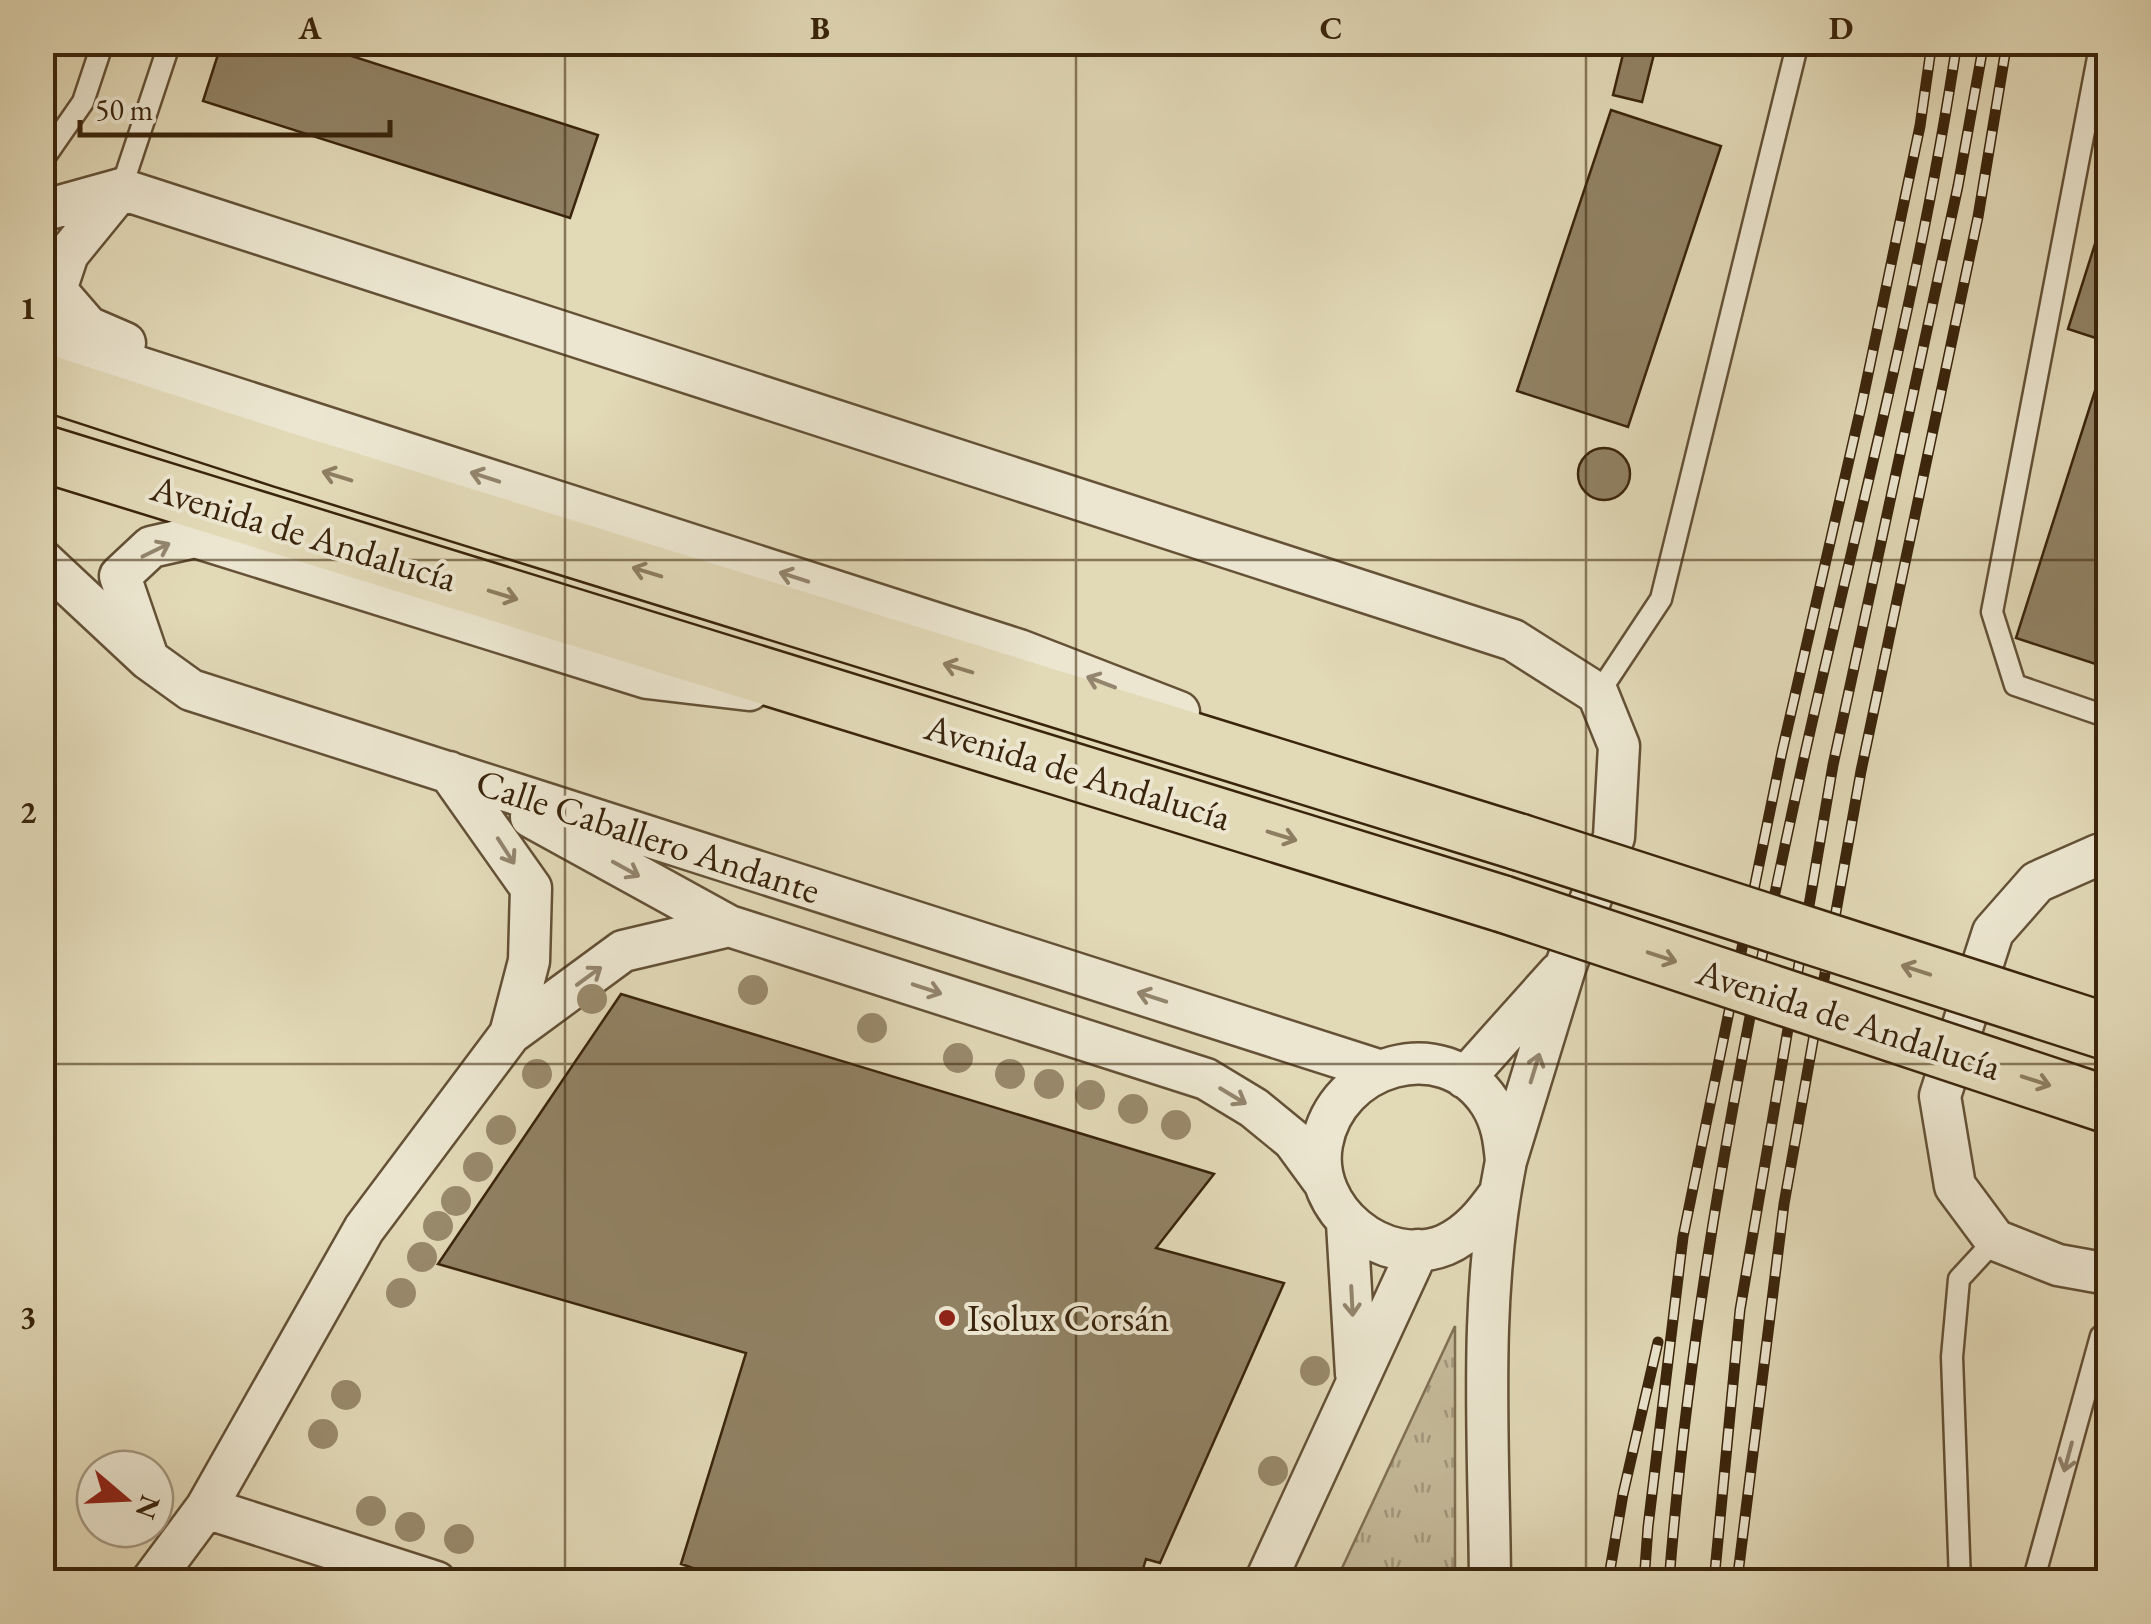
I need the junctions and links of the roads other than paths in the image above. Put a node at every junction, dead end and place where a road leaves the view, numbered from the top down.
1 (103, 42) edge
2 (170, 42) edge
3 (1798, 42) edge
4 (2101, 42) edge
5 (42, 161) edge
6 (122, 189) junction
7 (42, 211) edge
8 (42, 336) edge
9 (42, 381) edge
10 (306, 419) junction
11 (42, 452) edge
12 (42, 560) edge
13 (148, 659) junction
14 (1598, 694) junction
15 (849, 702) junction
16 (2108, 717) edge
17 (449, 772) junction
18 (1519, 842) junction
19 (2108, 854) edge
20 (729, 926) junction
21 (1566, 965) junction
22 (2108, 1032) edge
23 (510, 1034) junction
24 (1378, 1070) junction
25 (1464, 1078) junction
26 (2108, 1105) edge
27 (1503, 1177) junction
28 (1323, 1181) junction
29 (1347, 1223) junction
30 (1996, 1240) junction
31 (1431, 1248) junction
32 (2108, 1274) edge
33 (1487, 1326) junction
34 (2108, 1337) edge
35 (1356, 1380) junction
36 (206, 1508) junction
37 (152, 1582) edge
38 (436, 1582) edge
39 (1265, 1582) edge
40 (1490, 1582) edge
41 (1960, 1582) edge
42 (2047, 1582) edge

1 - 5 lane
2 - 6 lane
3 - 14 lane
4 - 16 lane
6 - 7 street
6 - 10 street
6 - 14 street
8 - 10 street
18 -> 9 main road, Avenida de Andalucía
18 -> 10 street
11 -> 15 main road, Avenida de Andalucía
12 - 13 street
13 -> 15 street
13 - 17 street
14 - 21 street
15 -> 26 main road, Avenida de Andalucía, bridge
17 -> 20 street, Calle Caballero Andante
17 -> 23 street
24 -> 17 street, Calle Caballero Andante
22 -> 18 main road, Avenida de Andalucía, bridge
19 - 30 street
23 -> 20 street
20 -> 28 street, Calle Caballero Andante
21 - 25 street
27 -> 21 street
23 - 36 street
24 - 25 street
24 - 28 street
25 - 27 street
27 - 31 street
27 - 33 street
28 - 29 street
29 - 31 street
29 -> 35 street
30 - 32 street
30 - 41 lane
31 - 33 street
31 - 35 street
33 - 40 street
34 -> 42 lane
35 - 39 street
36 - 37 street
36 - 38 street

